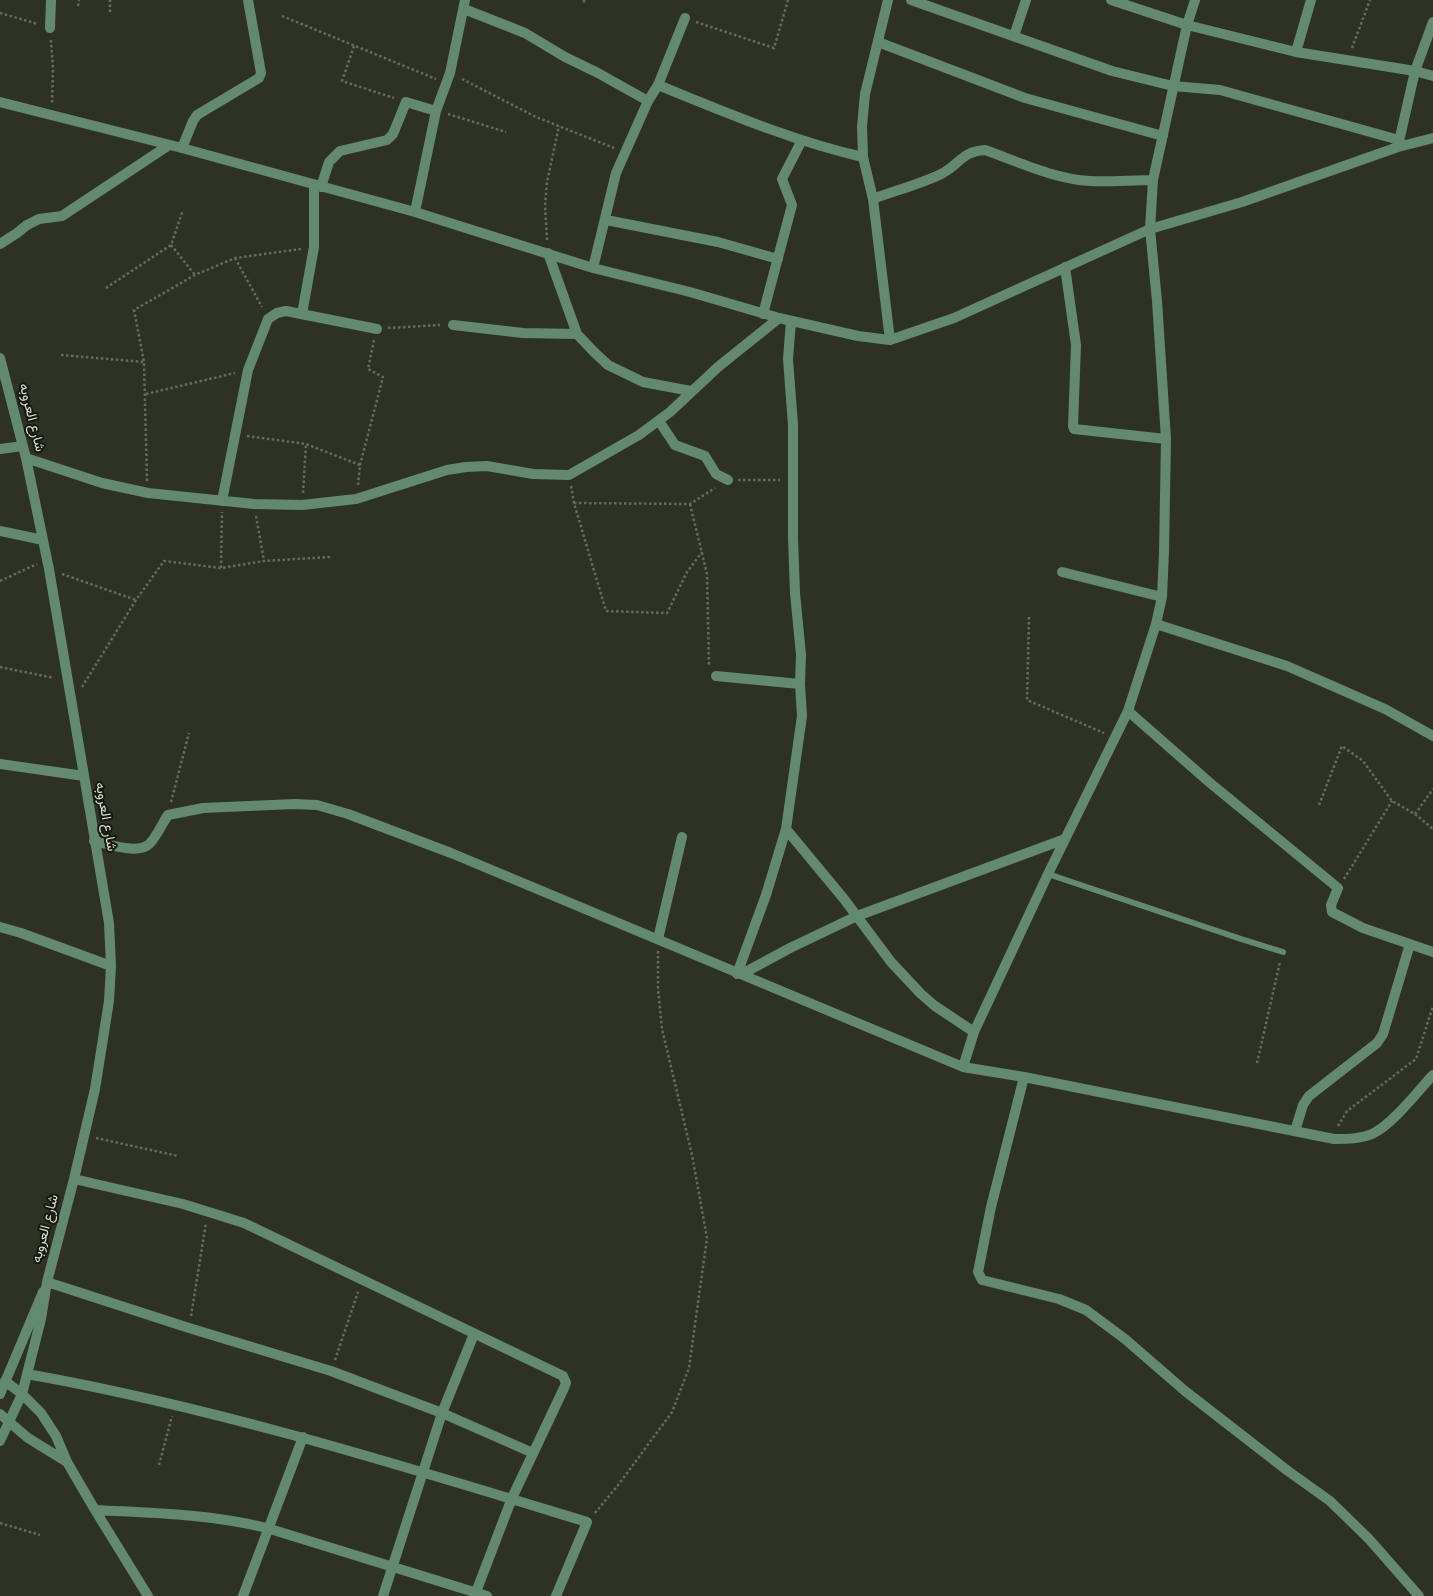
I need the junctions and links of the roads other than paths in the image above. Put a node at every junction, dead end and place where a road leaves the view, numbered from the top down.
1 (51, 0) edge
2 (248, 0) edge
3 (888, 0) edge
4 (911, 0) edge
5 (1026, 0) edge
6 (1111, 0) edge
7 (1196, 0) edge
8 (1311, 0) edge
9 (465, 5) edge
10 (1142, 5) edge
11 (685, 18) road end
12 (1433, 22) edge
13 (1188, 25) junction
14 (50, 28) road end
15 (1014, 36) junction
16 (878, 42) junction
17 (1296, 52) junction
18 (1415, 71) junction
19 (1433, 76) edge
20 (658, 85) junction
21 (1174, 86) junction
22 (648, 101) junction
23 (0, 102) edge
24 (436, 111) junction
25 (1163, 136) junction
26 (1433, 138) edge
27 (802, 140) junction
28 (1399, 144) junction
29 (169, 145) junction
30 (182, 148) junction
31 (863, 157) junction
32 (1153, 180) junction
33 (317, 186) junction
34 (873, 199) junction
35 (415, 212) junction
36 (606, 220) junction
37 (1150, 229) junction
38 (0, 244) edge
39 (548, 253) junction
40 (778, 259) junction
41 (1065, 267) junction
42 (593, 268) junction
43 (302, 314) junction
44 (764, 314) junction
45 (779, 318) junction
46 (791, 321) junction
47 (453, 325) road end
48 (376, 329) road end
49 (577, 334) junction
50 (890, 340) junction
51 (0, 358) edge
52 (691, 391) junction
53 (659, 421) junction
54 (1166, 439) junction
55 (23, 446) junction
56 (0, 449) edge
57 (26, 458) junction
58 (728, 480) dead end
59 (222, 501) junction
60 (0, 530) edge
61 (43, 540) junction
62 (1062, 572) dead end
63 (1162, 597) junction
64 (1156, 624) junction
65 (716, 676) road end
66 (800, 684) junction
67 (1128, 712) junction
68 (1433, 736) edge
69 (0, 764) edge
70 (84, 776) junction
71 (786, 829) junction
72 (682, 837) dead end
73 (1064, 839) junction
74 (94, 841) junction
75 (1048, 874) junction
76 (857, 916) junction
77 (0, 928) edge
78 (658, 940) junction
79 (1410, 944) junction
80 (1283, 952) road end
81 (1433, 952) edge
82 (111, 966) junction
83 (740, 974) junction
84 (974, 1032) junction
85 (963, 1067) junction
86 (1433, 1075) edge
87 (1024, 1077) junction
88 (1295, 1131) junction
89 (74, 1179) junction
90 (47, 1282) junction
91 (474, 1334) junction
92 (27, 1374) junction
93 (5, 1381) junction
94 (0, 1394) edge
95 (22, 1394) junction
96 (442, 1412) junction
97 (0, 1414) edge
98 (9, 1422) junction
99 (303, 1437) junction
100 (0, 1441) edge
101 (533, 1453) junction
102 (67, 1462) junction
103 (422, 1473) junction
104 (512, 1498) junction
105 (95, 1510) junction
106 (268, 1528) junction
107 (393, 1566) junction
108 (476, 1592) junction
109 (148, 1596) edge
110 (243, 1596) edge
111 (383, 1596) edge
112 (487, 1596) edge
113 (556, 1596) edge
114 (1419, 1596) edge

1 - 14 street
2 - 30 street
3 - 16 street
4 - 15 street
5 - 15 street
6 - 10 street
7 - 13 street
8 - 17 street
9 - 22 street
9 - 24 street
10 - 13 street
11 - 20 street
12 - 18 street
13 - 17 street
13 - 21 street
15 - 21 street
16 - 25 street
16 - 31 street
17 - 18 street
18 - 19 street
18 - 28 street
20 - 22 street
20 - 27 street
21 - 25 street
21 - 28 street
22 - 36 street
23 - 29 street
24 - 33 street
24 - 35 street
25 - 32 street
26 - 28 street
27 - 31 street
27 - 40 street
28 - 37 street
29 - 30 street
29 - 38 street
30 - 33 street
31 - 34 street
32 - 34 street
32 - 37 street
33 - 35 street
33 - 43 street
34 - 50 street
35 - 39 street
36 - 40 street
36 - 42 street
37 - 41 street
37 - 54 street
39 - 42 street
39 - 49 street
40 - 44 street
41 - 50 street
41 - 54 street
42 - 44 street
43 - 48 street
43 - 59 street
44 - 45 street
45 - 46 street
45 - 52 street
46 - 50 street
46 - 66 street
47 - 49 street
49 - 52 street
51 - 55 street, شارع العروبه
52 - 53 street
53 - 58 street
53 - 59 street
54 - 63 street
55 - 56 street
55 - 57 street, شارع العروبه
57 - 59 street
57 - 61 street, شارع العروبه
60 - 61 street
61 - 70 street, شارع العروبه
62 - 63 street
63 - 64 street
64 - 67 street
64 - 68 street
65 - 66 street
66 - 71 street
67 - 73 street
67 - 79 street
69 - 70 street
70 - 74 street, شارع العروبه
71 - 76 street
71 - 83 street
72 - 78 street
73 - 75 street
73 - 76 street
74 - 78 street
74 - 82 street, شارع العروبه
75 - 80 lane
75 - 84 street
76 - 83 street
76 - 84 street
77 - 82 street
78 - 83 street
79 - 81 street
79 - 88 street
82 - 89 street, شارع العروبه
83 - 85 street
84 - 85 street
85 - 87 street
86 - 88 street
87 - 88 street
87 - 114 street
89 - 90 street, شارع العروبه
89 - 91 street
90 - 92 street, شارع العروبه
90 - 93 street, شارع العروبه
90 - 96 street
91 - 96 street
91 - 101 street
92 - 95 street, شارع العروبه
92 - 99 street
93 - 94 street, شارع العروبه
93 - 95 street
95 - 98 street, شارع العروبه
95 - 102 street
96 - 101 street
96 - 103 street
97 - 98 street
98 - 100 street, شارع العروبه
98 - 102 street
99 - 103 street
99 - 106 street
101 - 104 street
102 - 105 street
103 - 104 street
103 - 107 street
104 - 108 street
104 - 113 street
105 - 106 street
105 - 109 street
106 - 107 street
106 - 110 street
107 - 108 street
107 - 111 street
108 - 112 street

